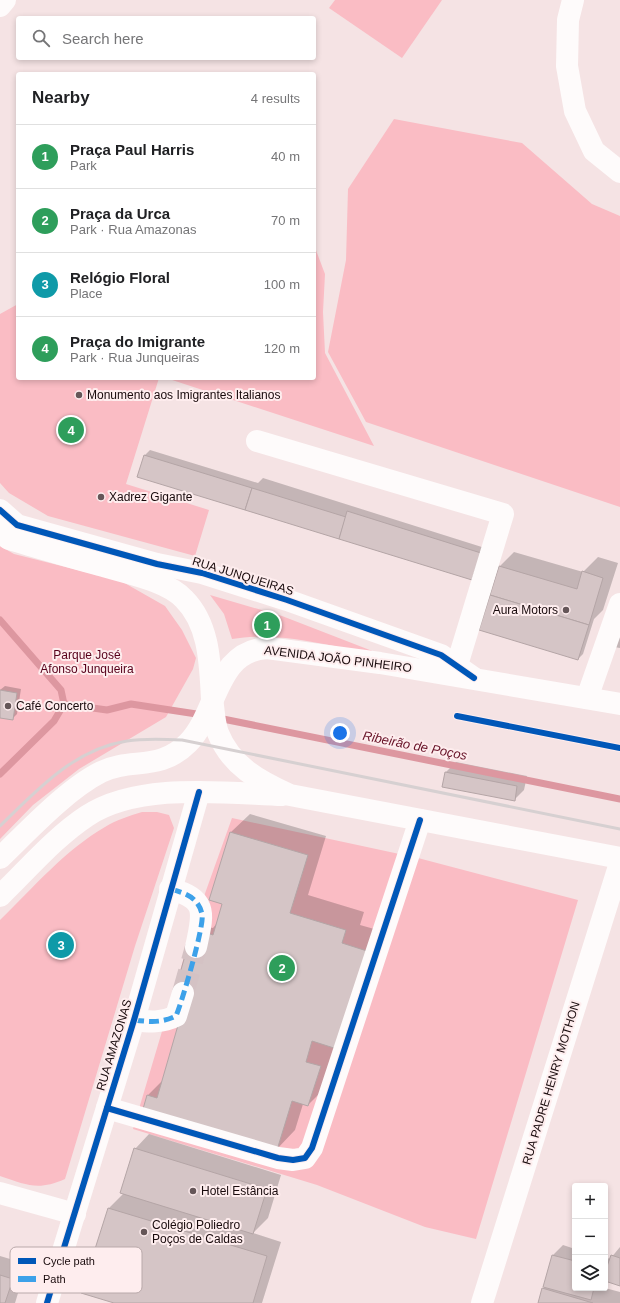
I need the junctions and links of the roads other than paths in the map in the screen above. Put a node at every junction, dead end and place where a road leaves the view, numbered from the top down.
1 (5, 0) edge
2 (573, 0) edge
3 (0, 6) edge
4 (620, 172) edge
5 (257, 441) dead end
6 (0, 510) edge
7 (0, 532) edge
8 (620, 604) edge
9 (457, 665) junction
10 (217, 674) junction
11 (474, 678) junction
12 (587, 698) junction
13 (620, 704) edge
14 (208, 730) junction
15 (199, 792) junction
16 (290, 795) junction
17 (420, 820) junction
18 (0, 858) edge
19 (620, 858) edge
20 (620, 863) edge
21 (170, 889) junction
22 (0, 896) edge
23 (196, 947) tunnel mouth
24 (183, 993) tunnel mouth
25 (134, 1020) junction
26 (107, 1108) junction
27 (0, 1193) edge
28 (75, 1214) junction
29 (65, 1247) edge
30 (50, 1293) edge
31 (47, 1303) edge
32 (482, 1303) edge

1 - 3 street
2 - 4 street
5 - 9 street
6 - 9 street, RUA JUNQUEIRAS
7 - 10 street
8 - 12 street
9 - 11 street, RUA JUNQUEIRAS
10 - 11 street, AVENIDA JOÃO PINHEIRO
10 - 14 street, AVENIDA JOÃO PINHEIRO
11 - 12 street, AVENIDA JOÃO PINHEIRO
12 - 13 street, AVENIDA JOÃO PINHEIRO
14 - 16 street
14 - 18 street
15 - 16 street
15 - 21 street, RUA AMAZONAS
15 - 22 street
16 - 17 street
17 - 19 street
17 - 26 street
20 - 32 street, RUA PADRE HENRY MOTHON
21 - 23 street
21 - 25 street, RUA AMAZONAS
24 - 25 street
25 - 26 street, RUA AMAZONAS
26 - 28 street, RUA AMAZONAS
27 - 28 street
28 - 29 street, RUA AMAZONAS
30 - 31 street, RUA AMAZONAS

